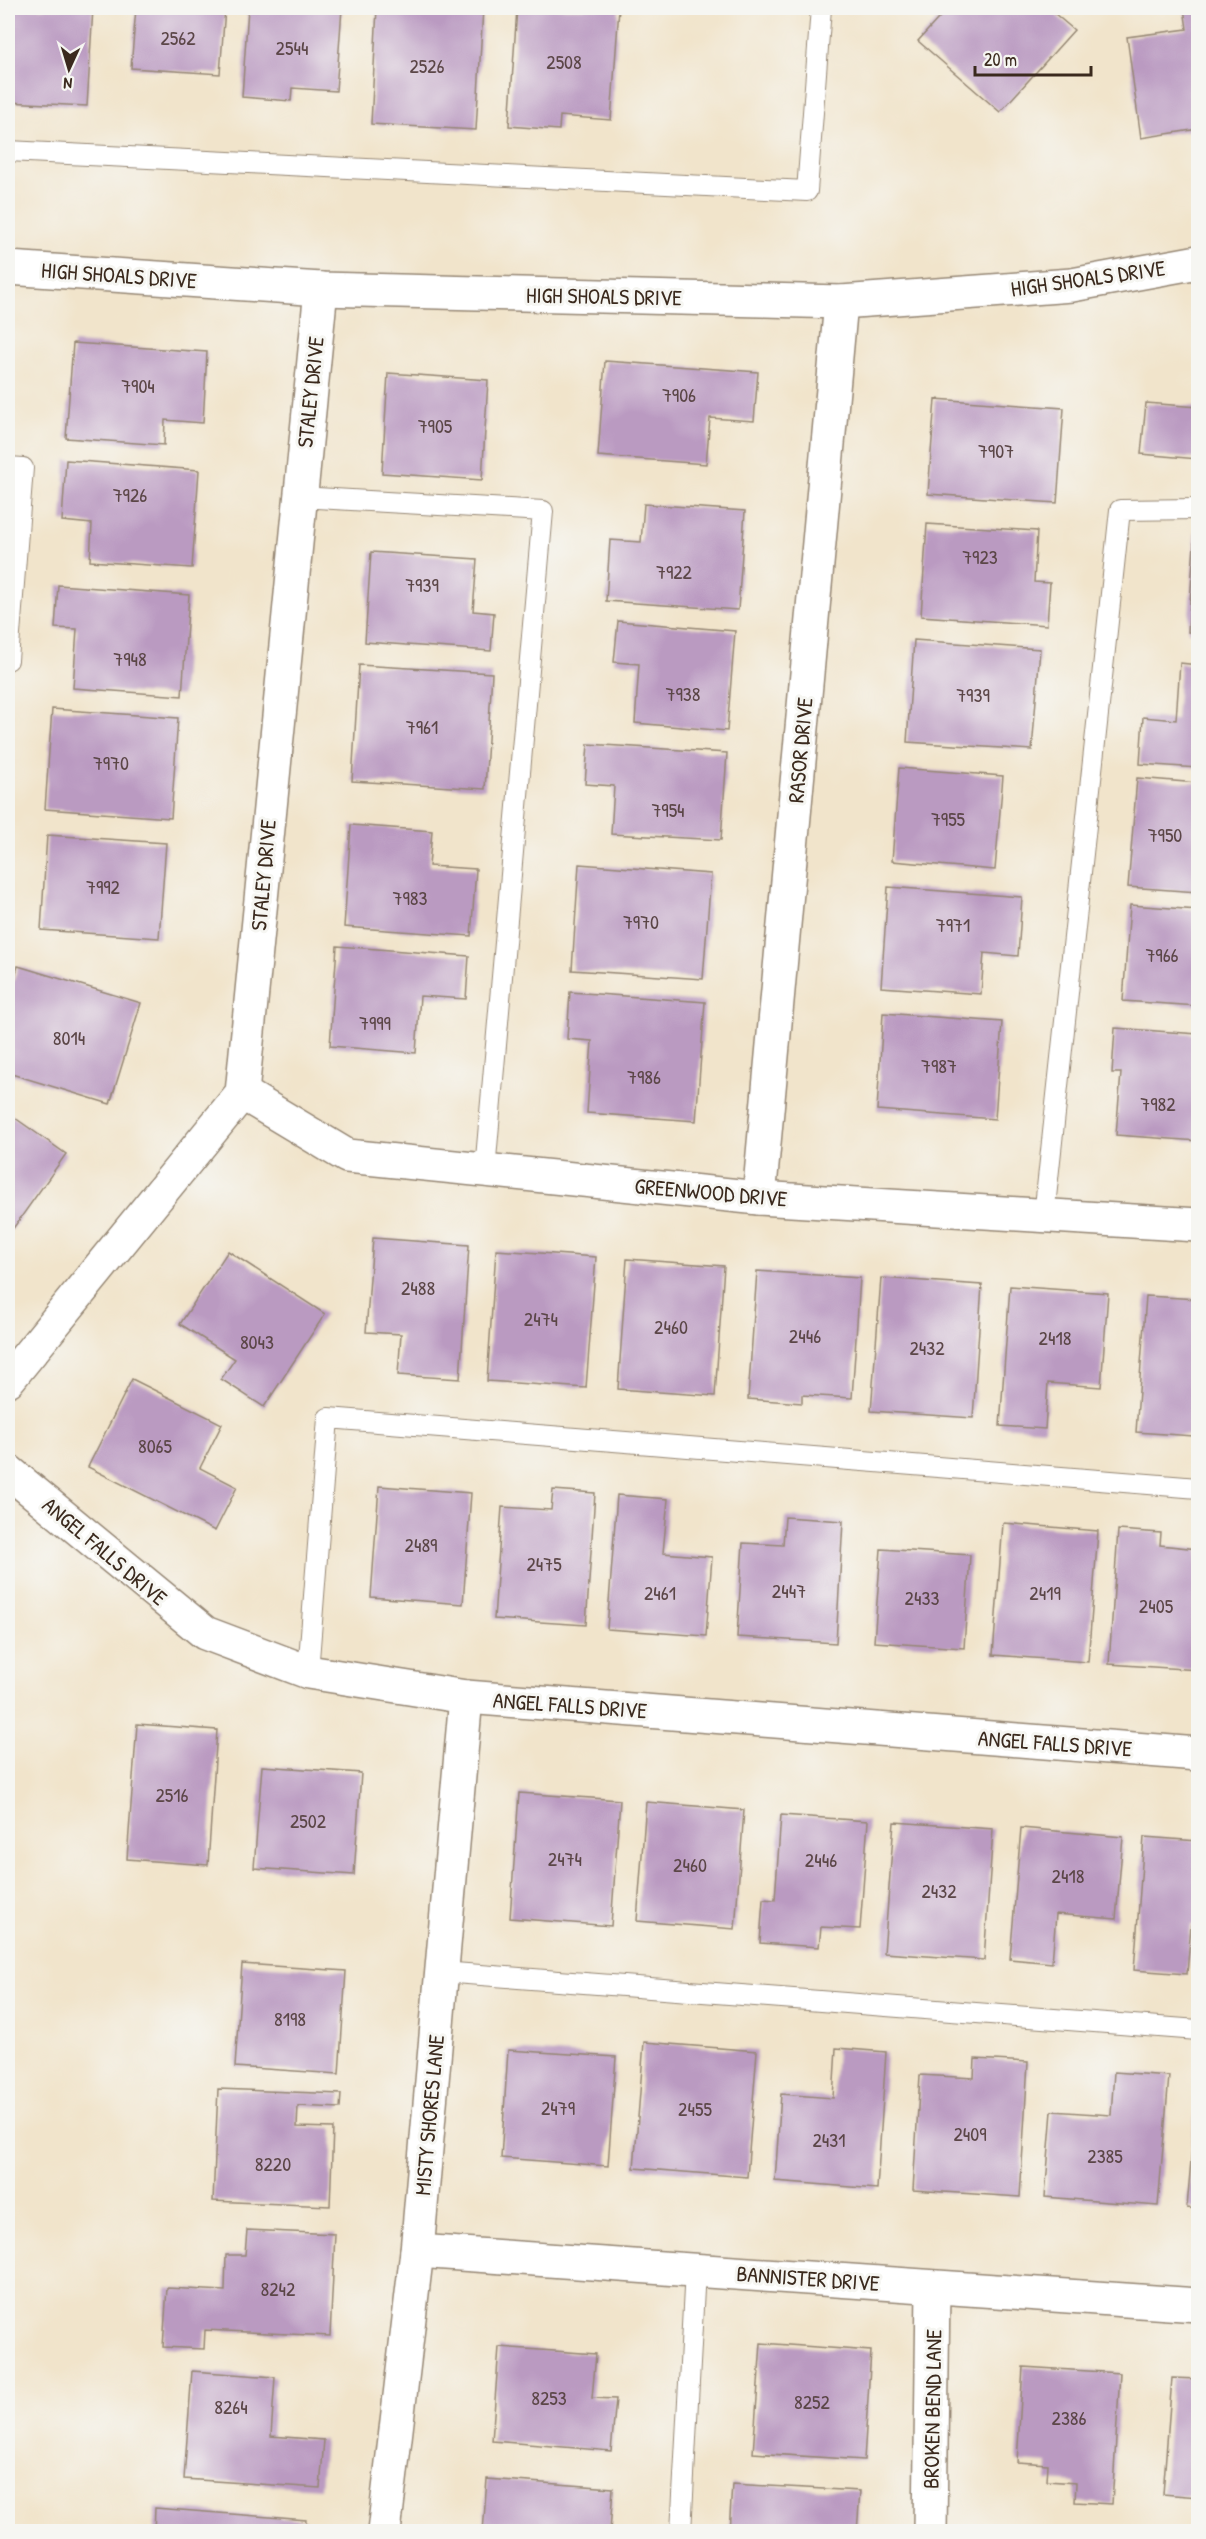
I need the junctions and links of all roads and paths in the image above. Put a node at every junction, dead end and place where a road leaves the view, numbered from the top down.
1 (821, 8) edge
2 (8, 151) edge
3 (1198, 262) edge
4 (8, 268) edge
5 (321, 289) junction
6 (841, 302) junction
7 (8, 467) edge
8 (299, 497) junction
9 (1198, 509) edge
10 (8, 660) edge
11 (242, 1093) junction
12 (485, 1170) junction
13 (759, 1197) junction
14 (1044, 1215) junction
15 (1198, 1225) edge
16 (8, 1380) edge
17 (8, 1471) edge
18 (1198, 1488) edge
19 (308, 1672) junction
20 (466, 1697) junction
21 (1198, 1754) edge
22 (441, 1972) junction
23 (1198, 2030) edge
24 (417, 2251) junction
25 (695, 2270) junction
26 (933, 2287) junction
27 (1198, 2305) edge
28 (384, 2532) edge
29 (681, 2532) edge
30 (930, 2532) edge

1 - 2 lane
3 - 6 street, HIGH SHOALS DRIVE
4 - 5 street, HIGH SHOALS DRIVE
5 - 6 street, HIGH SHOALS DRIVE
5 - 8 street, STALEY DRIVE
6 - 13 street, RASOR DRIVE
7 - 10 lane
8 - 11 street, STALEY DRIVE
8 - 12 lane
9 - 14 lane
11 - 12 street, GREENWOOD DRIVE
11 - 16 street
12 - 13 street, GREENWOOD DRIVE
13 - 14 street, GREENWOOD DRIVE
14 - 15 street, GREENWOOD DRIVE
17 - 19 street, ANGEL FALLS DRIVE
18 - 19 lane
19 - 20 street, ANGEL FALLS DRIVE
20 - 21 street, ANGEL FALLS DRIVE
20 - 22 street, MISTY SHORES LANE
22 - 23 lane
22 - 24 street, MISTY SHORES LANE
24 - 25 street, BANNISTER DRIVE
24 - 28 street, MISTY SHORES LANE
25 - 26 street, BANNISTER DRIVE
25 - 29 lane
26 - 27 street, BANNISTER DRIVE
26 - 30 street, BROKEN BEND LANE

